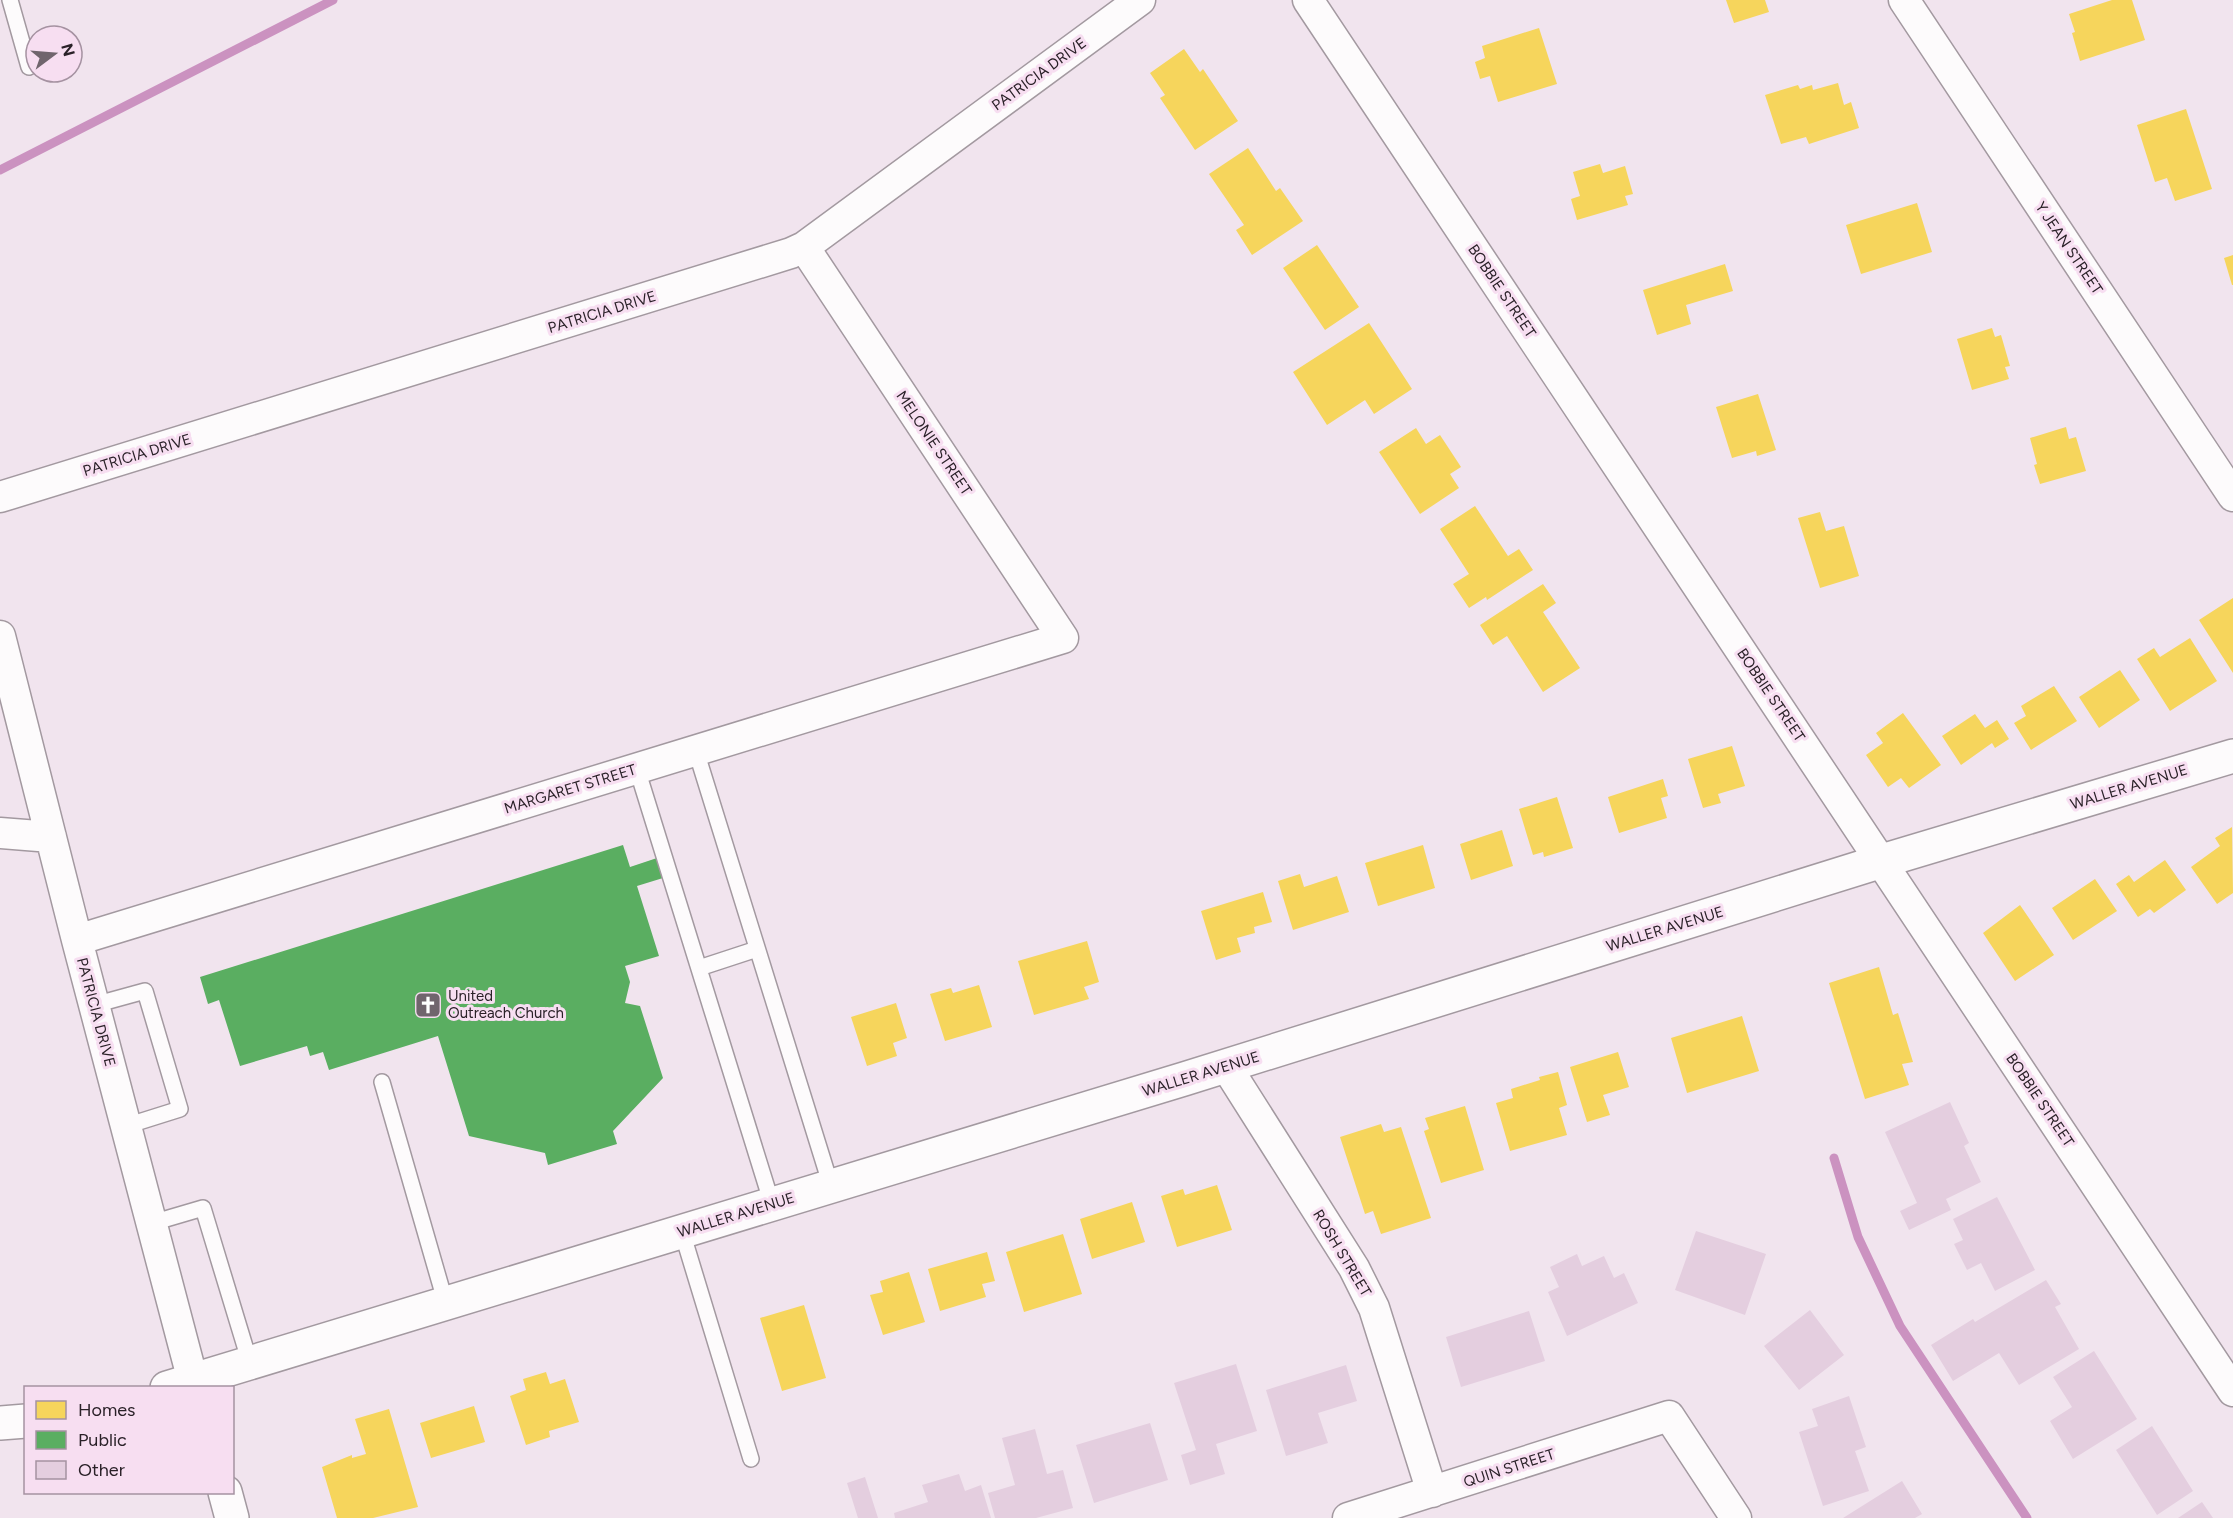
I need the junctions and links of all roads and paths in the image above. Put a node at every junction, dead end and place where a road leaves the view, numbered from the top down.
1 (10, 0) edge
2 (1140, 0) edge
3 (1308, 0) edge
4 (1904, 0) edge
5 (24, 49) edge
6 (804, 247) junction
7 (2233, 496) edge
8 (0, 497) edge
9 (0, 636) edge
10 (1063, 638) joint
11 (696, 751) junction
12 (2233, 756) edge
13 (637, 769) junction
14 (0, 833) edge
15 (51, 837) junction
16 (1882, 861) junction
17 (77, 940) junction
18 (757, 949) junction
19 (699, 968) junction
20 (94, 1005) junction
21 (1226, 1066) junction
22 (382, 1082) dead end
23 (126, 1126) junction
24 (831, 1186) junction
25 (772, 1204) junction
26 (152, 1223) junction
27 (682, 1232) junction
28 (446, 1304) junction
29 (250, 1363) junction
30 (185, 1385) edge
31 (2233, 1391) edge
32 (24, 1421) edge
33 (0, 1423) edge
34 (752, 1459) dead end
35 (1432, 1492) junction
36 (226, 1494) edge
37 (232, 1518) edge
38 (1348, 1518) edge
39 (1736, 1518) edge

1 - 5 lane
2 - 6 street, PATRICIA DRIVE
3 - 16 street, BOBBIE STREET
4 - 7 street, Y JEAN STREET
6 - 8 street, PATRICIA DRIVE
6 - 10 street, MELONIE STREET
9 - 15 street, PATRICIA DRIVE
10 - 11 street, MARGARET STREET
11 - 13 street, MARGARET STREET
11 - 18 lane
12 - 16 street, WALLER AVENUE
13 - 17 street, MARGARET STREET
13 - 19 lane
14 - 15 street
15 - 17 street, PATRICIA DRIVE
16 - 21 street, WALLER AVENUE
16 - 31 street, BOBBIE STREET
17 - 20 street, PATRICIA DRIVE
18 - 19 lane
18 - 24 lane
19 - 25 lane
20 - 23 street, PATRICIA DRIVE
20 - 23 lane
21 - 24 street, WALLER AVENUE
21 - 35 street, ROSH STREET
22 - 28 lane
23 - 26 street, PATRICIA DRIVE
24 - 25 street, WALLER AVENUE
25 - 27 street, WALLER AVENUE
26 - 29 lane
26 - 30 street, PATRICIA DRIVE
27 - 28 street, WALLER AVENUE
27 - 34 lane
28 - 29 street, WALLER AVENUE
29 - 30 street, WALLER AVENUE
32 - 33 street
35 - 38 street, QUIN STREET
35 - 39 street, QUIN STREET
36 - 37 street

